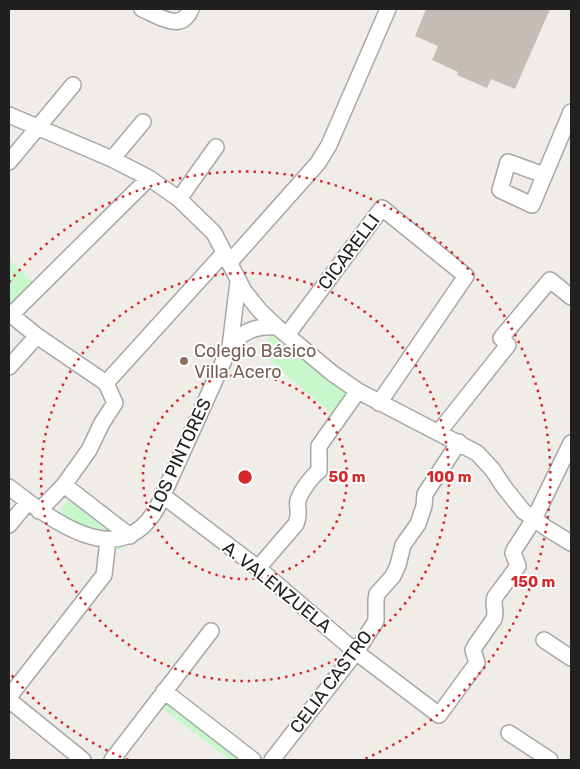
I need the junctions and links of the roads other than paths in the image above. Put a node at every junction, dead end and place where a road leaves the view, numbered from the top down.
1 (142, 9) edge
2 (192, 9) edge
3 (388, 9) edge
4 (73, 85) dead end
5 (571, 112) edge
6 (9, 115) edge
7 (143, 122) dead end
8 (39, 127) junction
9 (216, 147) dead end
10 (112, 159) junction
11 (9, 162) edge
12 (544, 175) dead end
13 (149, 178) junction
14 (179, 199) junction
15 (227, 258) junction
16 (238, 282) junction
17 (571, 297) edge
18 (10, 314) edge
19 (282, 331) junction
20 (37, 336) junction
21 (230, 346) junction
22 (9, 367) edge
23 (106, 383) junction
24 (358, 391) junction
25 (379, 403) junction
26 (438, 433) junction
27 (459, 442) junction
28 (571, 443) edge
29 (64, 485) junction
30 (9, 487) edge
31 (162, 495) junction
32 (33, 506) junction
33 (534, 519) junction
34 (9, 525) edge
35 (130, 536) junction
36 (108, 540) junction
37 (571, 543) edge
38 (258, 568) junction
39 (210, 631) dead end
40 (544, 640) dead end
41 (356, 652) junction
42 (571, 658) edge
43 (164, 691) junction
44 (9, 699) edge
45 (509, 733) dead end
46 (83, 760) edge
47 (112, 760) edge
48 (253, 760) edge
49 (272, 760) edge
50 (550, 760) edge

1 - 2 street
3 - 15 street
4 - 8 street
5 - 12 street
6 - 8 street
7 - 10 street
8 - 10 street
8 - 11 street
9 - 14 street
10 - 13 street
13 - 14 street
13 - 18 street
14 - 15 street
15 - 16 street
15 - 23 street
16 - 19 street
16 - 21 street, LOS PINTORES
17 - 26 street
18 - 20 street
19 - 21 street, LOS PINTORES
19 - 24 street
19 - 25 street, CICARELLI
20 - 22 street
20 - 23 street
21 - 31 street, LOS PINTORES
23 - 29 street
24 - 25 street
24 - 38 street
25 - 26 street
26 - 27 street
27 - 33 street
27 - 41 street, CELIA CASTRO
28 - 33 street
29 - 32 street
29 - 35 street
30 - 32 street
31 - 35 street, LOS PINTORES
31 - 38 street, A. VALENZUELA
32 - 34 street
32 - 36 street
33 - 37 street
33 - 41 street, A. VALENZUELA
35 - 36 street
36 - 44 street
38 - 41 street, A. VALENZUELA
39 - 43 street
40 - 42 street
41 - 49 street, CELIA CASTRO
43 - 47 street
43 - 48 street
44 - 46 street
45 - 50 street

